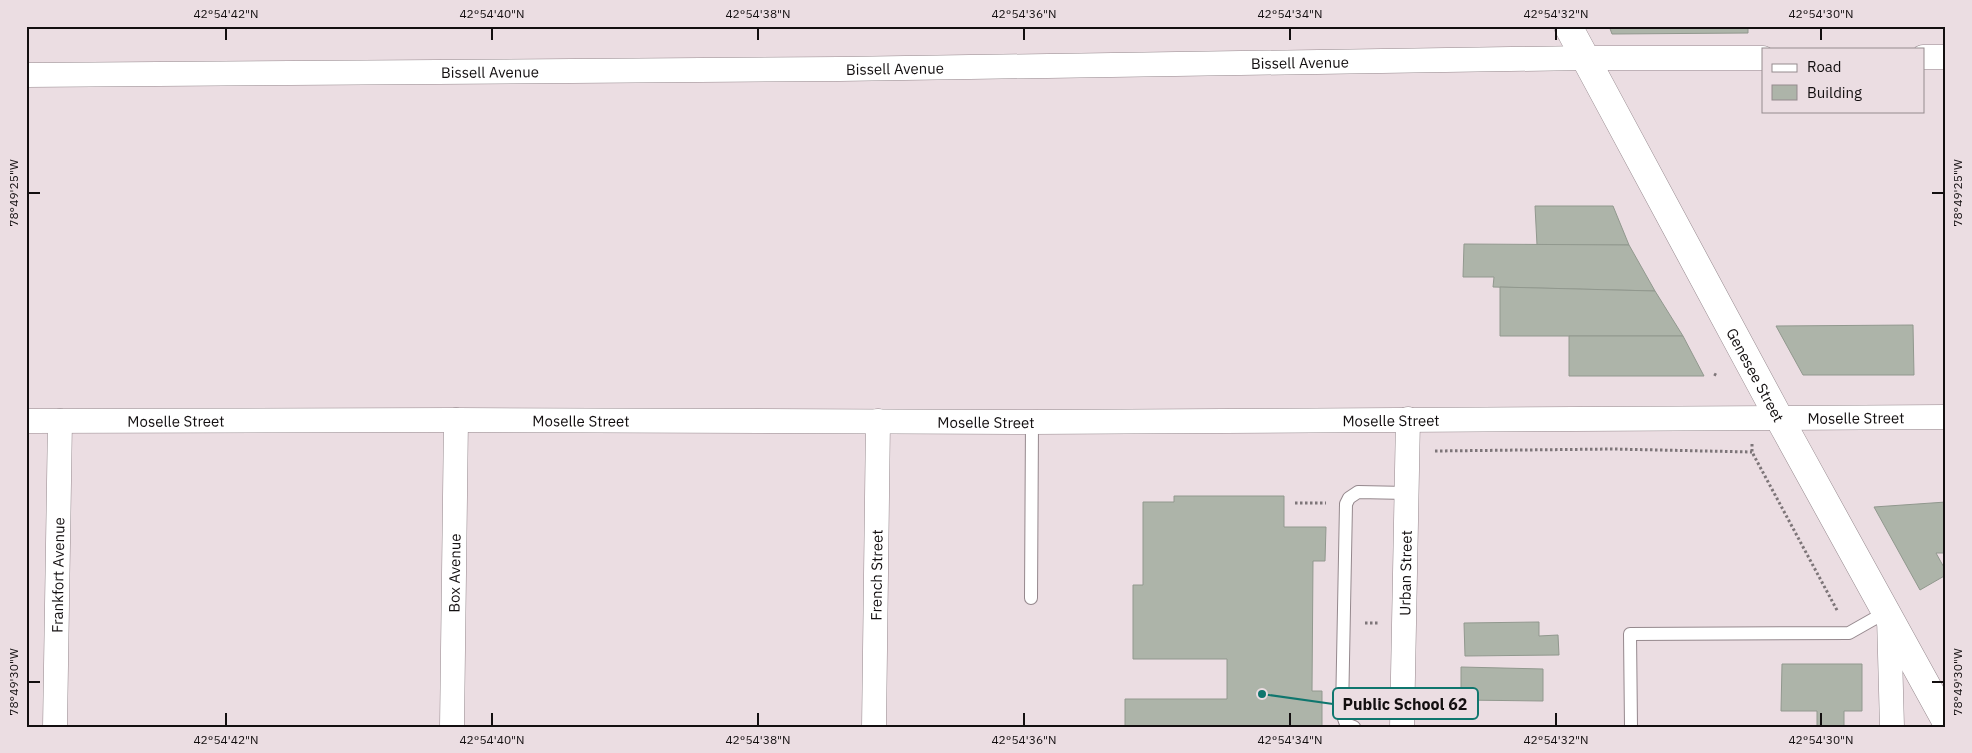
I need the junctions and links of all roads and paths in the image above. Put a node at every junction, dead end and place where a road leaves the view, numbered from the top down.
1 (1568, 26) edge
2 (1924, 57) edge
3 (1946, 57) edge
4 (1585, 58) junction
5 (1762, 58) edge
6 (26, 75) edge
7 (1714, 374) dead end
8 (1718, 376) dead end
9 (1946, 417) edge
10 (1778, 418) junction
11 (1408, 419) junction
12 (456, 420) junction
13 (60, 421) junction
14 (878, 421) junction
15 (26, 422) edge
16 (1032, 422) junction
17 (1434, 451) dead end
18 (1407, 493) junction
19 (1030, 598) dead end
20 (1888, 615) junction
21 (1849, 634) junction
22 (1946, 721) edge
23 (55, 727) edge
24 (452, 727) edge
25 (874, 727) edge
26 (1354, 727) edge
27 (1402, 727) edge
28 (1631, 727) edge
29 (1892, 727) edge

1 - 4 main road, Genesee Street
2 - 3 street
4 - 5 street, Bissell Avenue
4 - 6 street, Bissell Avenue
4 - 10 main road, Genesee Street
7 - 8 path
9 - 10 street, Moselle Street
10 - 11 street, Moselle Street
10 - 20 main road, Genesee Street
11 - 16 street, Moselle Street
11 - 18 street, Urban Street
12 - 13 street, Moselle Street
12 - 14 street, Moselle Street
12 - 24 street, Box Avenue
13 - 15 street, Moselle Street
13 - 23 street, Frankfort Avenue
14 - 16 street, Moselle Street
14 - 25 street, French Street
16 - 19 lane
17 - 21 path
18 - 26 lane
18 - 27 street, Urban Street
20 - 21 lane
20 - 22 main road, Genesee Street
20 - 29 street
21 - 28 lane

